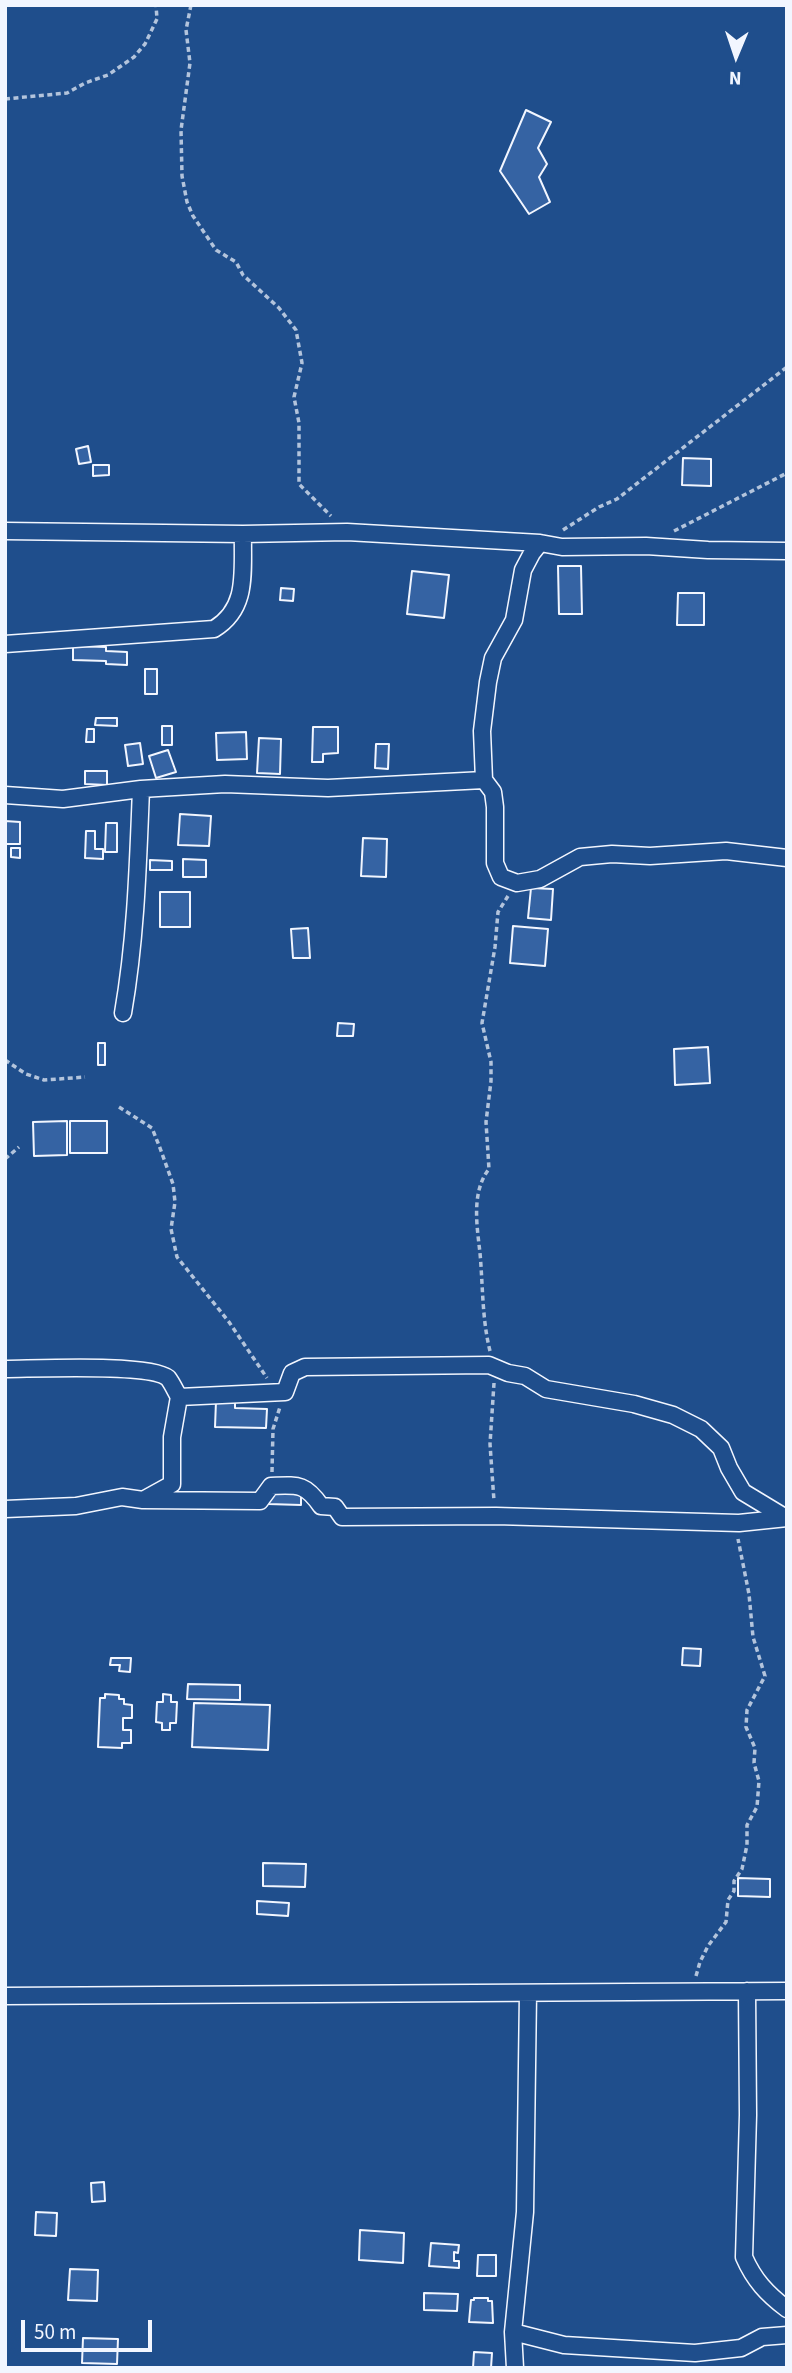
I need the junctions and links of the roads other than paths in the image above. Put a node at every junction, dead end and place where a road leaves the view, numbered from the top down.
1 (5, 531) edge
2 (243, 534) junction
3 (540, 543) junction
4 (787, 551) edge
5 (5, 644) edge
6 (484, 780) junction
7 (141, 789) junction
8 (5, 795) edge
9 (787, 858) edge
10 (123, 1013) dead end
11 (5, 1369) edge
12 (179, 1397) junction
13 (144, 1500) junction
14 (5, 1509) edge
15 (787, 1518) edge
16 (747, 1991) junction
17 (787, 1991) edge
18 (528, 1993) junction
19 (5, 1996) edge
20 (787, 2309) edge
21 (513, 2332) junction
22 (787, 2335) edge
23 (515, 2368) edge

1 - 2 street
2 - 3 street
2 - 5 street
3 - 4 street
3 - 6 street
6 - 7 street
6 - 9 street
7 - 8 street
7 - 10 street
11 - 12 street
12 - 13 street
12 - 15 street
13 - 14 street
13 - 15 street
16 - 17 street
16 - 18 street
16 - 20 street
18 - 19 street
18 - 21 street
21 - 22 street
21 - 23 street

